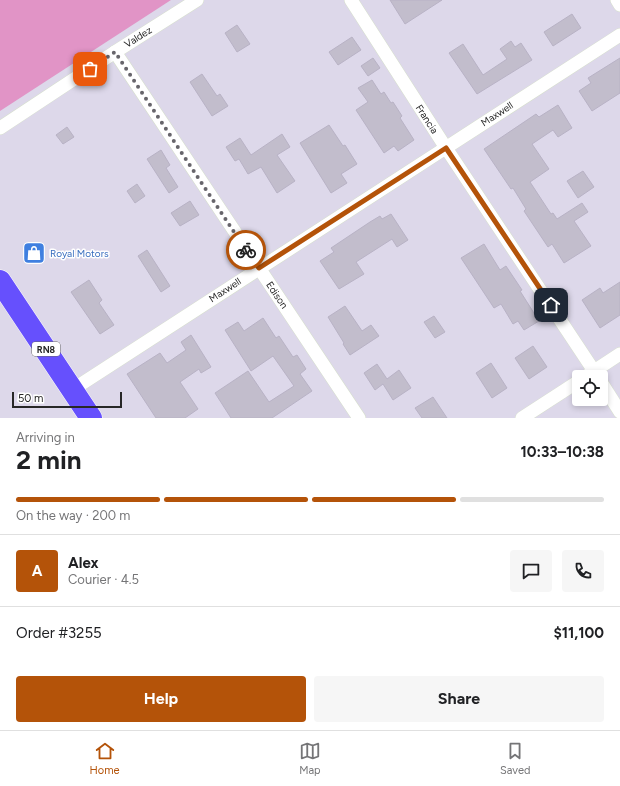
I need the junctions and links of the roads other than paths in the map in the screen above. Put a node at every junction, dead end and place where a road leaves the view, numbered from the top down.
1 (197, 0) edge
2 (351, 0) edge
3 (617, 0) edge
4 (620, 5) edge
5 (620, 35) edge
6 (115, 52) junction
7 (0, 128) edge
8 (446, 148) junction
9 (259, 268) junction
10 (0, 281) edge
11 (620, 354) edge
12 (590, 370) edge
13 (603, 370) edge
14 (572, 386) edge
15 (72, 390) junction
16 (608, 395) edge
17 (620, 412) edge
18 (91, 418) edge
19 (359, 418) edge
20 (522, 418) edge

1 - 6 street, Valdez
2 - 8 street, Francia
3 - 4 street
5 - 8 street, Maxwell
6 - 7 street, Valdez
6 - 9 street, Edison
8 - 9 street, Maxwell
8 - 12 street, Francia
9 - 15 street, Maxwell
9 - 19 street, Edison
10 - 15 highway, RN8
11 - 13 street
14 - 20 street
15 - 18 highway, RN8
16 - 17 street, Francia

